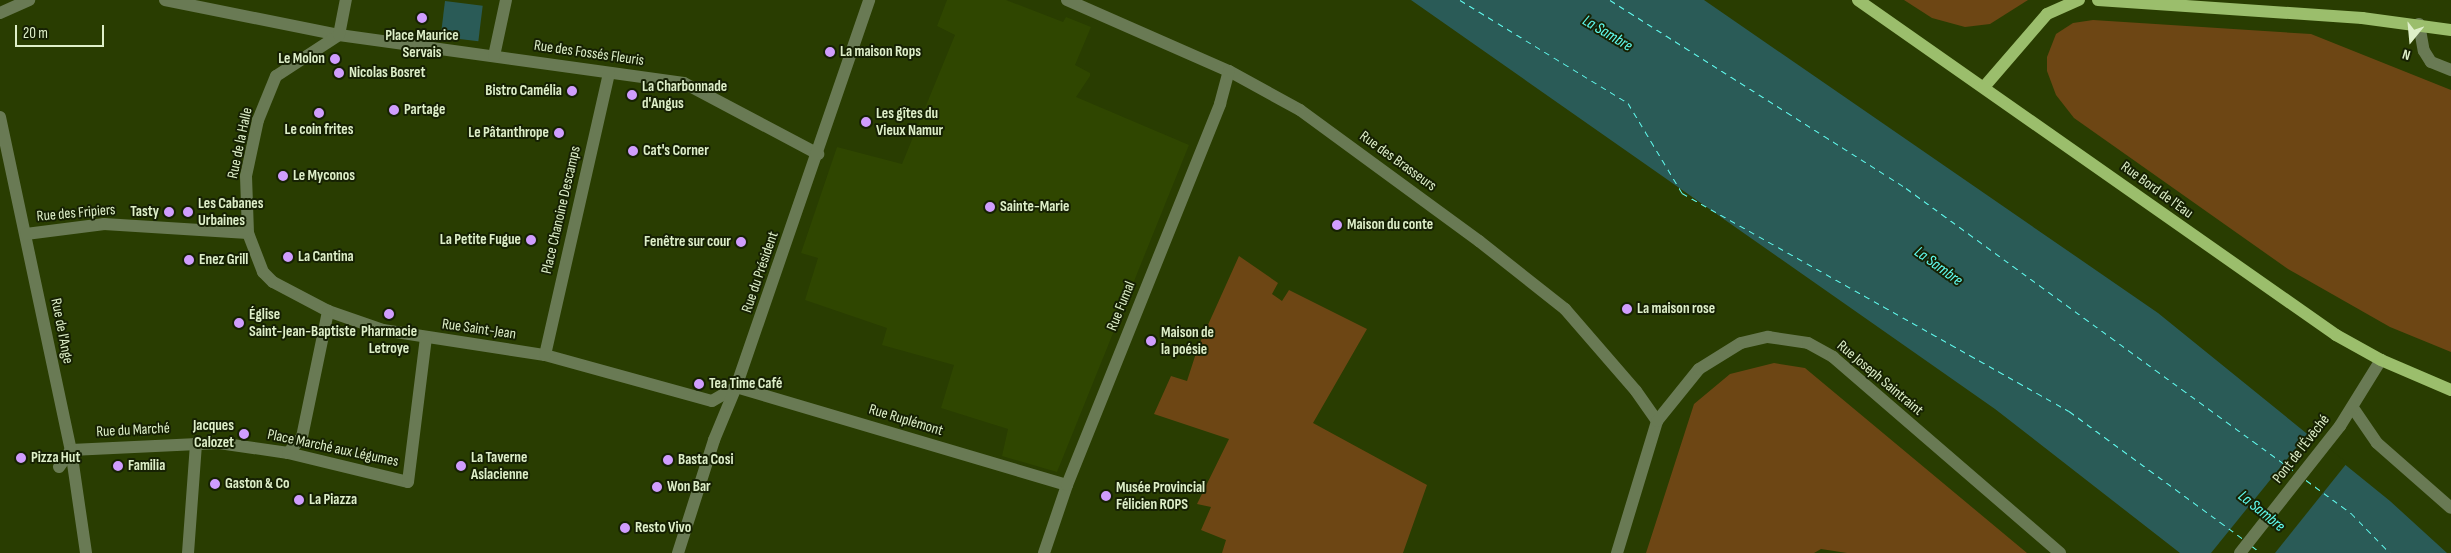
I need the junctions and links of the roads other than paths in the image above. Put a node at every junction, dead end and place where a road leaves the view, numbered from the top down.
1 (29, 0) edge
2 (165, 0) edge
3 (346, 0) edge
4 (506, 0) edge
5 (869, 0) edge
6 (1067, 0) edge
7 (1858, 0) edge
8 (2079, 0) edge
9 (2098, 0) edge
10 (0, 13) edge
11 (2419, 24) junction
12 (2451, 30) edge
13 (339, 35) junction
14 (494, 56) junction
15 (2451, 70) edge
16 (1229, 71) junction
17 (609, 73) junction
18 (1984, 87) junction
19 (0, 117) edge
20 (818, 154) junction
21 (5, 170) edge
22 (248, 233) junction
23 (26, 234) junction
24 (328, 310) junction
25 (426, 338) junction
26 (545, 355) junction
27 (2381, 360) junction
28 (736, 387) junction
29 (2450, 389) edge
30 (2353, 408) junction
31 (1657, 421) junction
32 (196, 443) junction
33 (72, 450) junction
34 (288, 453) junction
35 (59, 467) dead end
36 (1067, 485) junction
37 (2451, 508) edge
38 (86, 553) edge
39 (188, 553) edge
40 (678, 553) edge
41 (1044, 553) edge
42 (1617, 553) edge
43 (2060, 553) edge
44 (2240, 553) edge

1 - 10 street
2 - 13 street, Rue des Fossés Fleuris
3 - 13 street
4 - 14 street
5 - 20 street, Rue du Président
6 - 16 street, Rue des Brasseurs
7 - 18 main road, Rue Bord de l'Eau
8 - 18 main road
9 - 11 main road
11 - 12 main road
11 - 15 street
13 - 14 street, Rue des Fossés Fleuris
13 - 22 street, Rue de la Halle
14 - 17 street, Rue des Fossés Fleuris
16 - 31 street, Rue des Brasseurs
16 - 36 street, Rue Fumal
17 - 20 street, Rue des Fossés Fleuris
17 - 26 street, Place Chanoine Descamps
18 - 27 main road, Rue Bord de l'Eau
19 - 21 street, Rue de l'Ange
20 - 28 street, Rue du Président
21 - 23 street, Rue de l'Ange
22 - 23 street, Rue des Fripiers
22 - 24 street, Rue Saint-Jean
23 - 33 street, Rue de l'Ange
24 - 25 street, Rue Saint-Jean
24 - 34 street
25 - 26 street, Rue Saint-Jean
25 - 34 street, Place Marché aux Légumes
26 - 28 street, Rue Saint-Jean
27 - 29 main road, Rue Bord de l'Eau
27 - 30 street, Pont de l'Évêché
28 - 36 street, Rue Ruplémont
28 - 40 street, Rue du Président
30 - 37 street
30 - 44 street, Pont de l'Évêché
31 - 42 street, Rue Joseph Saintraint
31 - 43 street, Rue Joseph Saintraint
32 - 33 street, Rue du Marché
32 - 34 street, Place Marché aux Légumes
32 - 39 street
33 - 35 street
33 - 38 street, Rue de l'Ange
36 - 41 street, Rue Fumal

